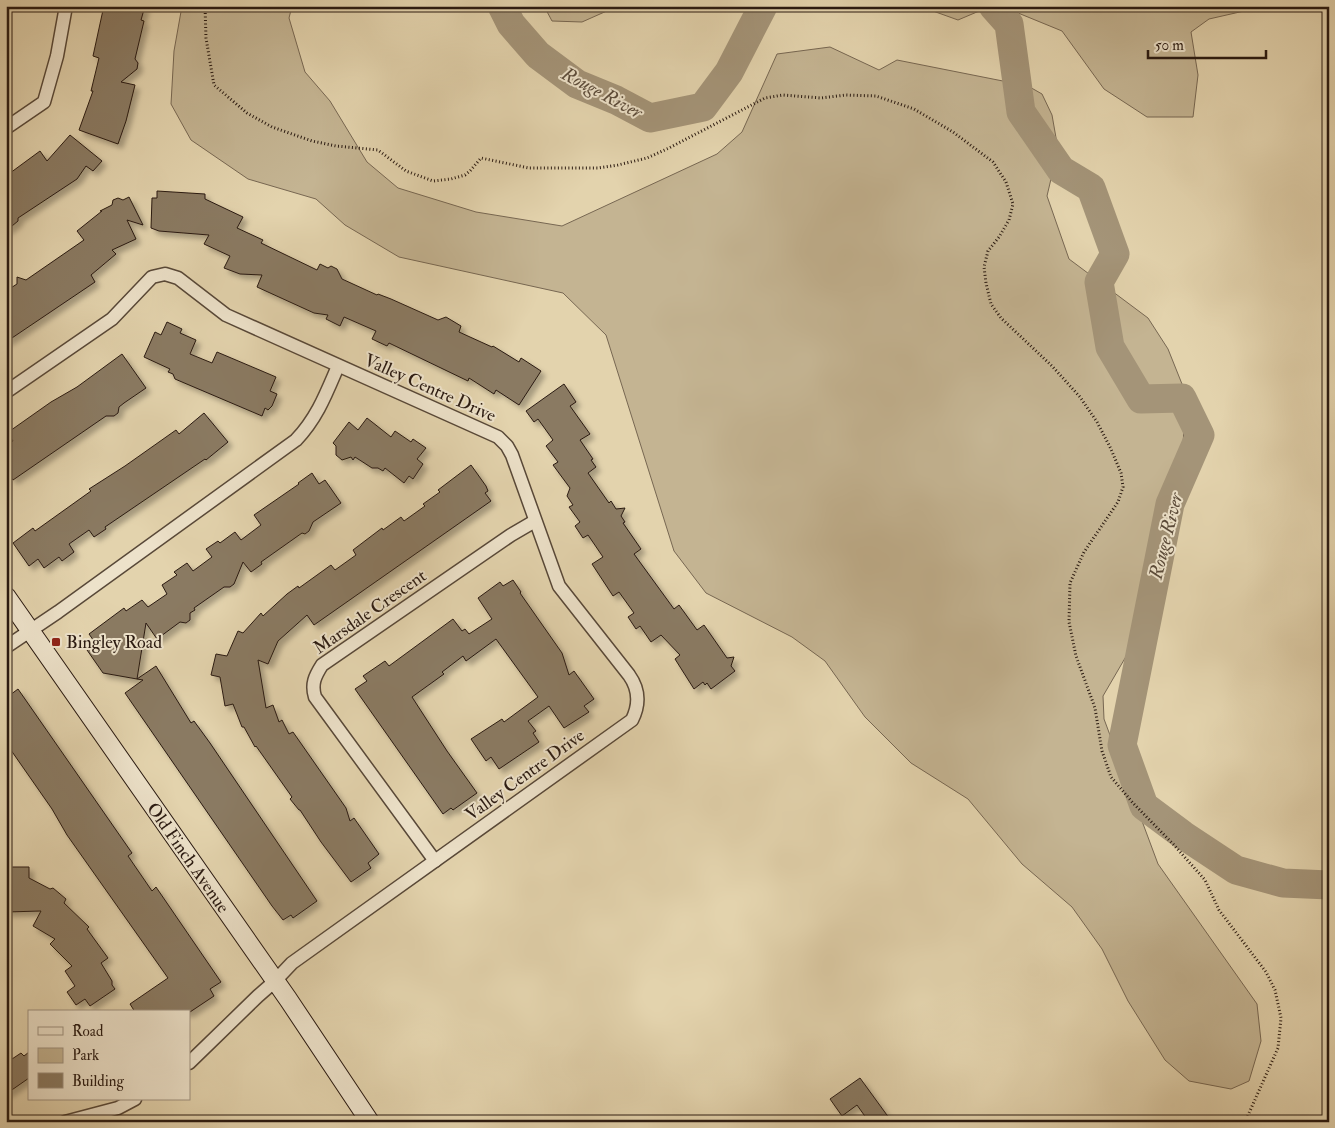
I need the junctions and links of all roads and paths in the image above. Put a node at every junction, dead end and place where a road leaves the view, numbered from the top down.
1 (66, 6) edge
2 (205, 6) edge
3 (6, 128) edge
4 (338, 366) junction
5 (6, 392) edge
6 (535, 521) junction
7 (6, 596) edge
8 (30, 631) junction
9 (6, 647) edge
10 (435, 861) junction
11 (274, 982) junction
12 (190, 1062) edge
13 (133, 1100) edge
14 (64, 1122) edge
15 (370, 1122) edge
16 (1245, 1122) edge

1 - 3 street
2 - 16 path
4 - 5 street, Valley Centre Drive
4 - 6 street, Valley Centre Drive
4 - 8 street
6 - 10 street, Valley Centre Drive
6 - 10 street, Marsdale Crescent
7 - 8 street, Old Finch Avenue
8 - 9 street
8 - 11 street, Old Finch Avenue
10 - 11 street, Valley Centre Drive
11 - 12 street, Valley Centre Drive
11 - 15 street, Old Finch Avenue
13 - 14 street

